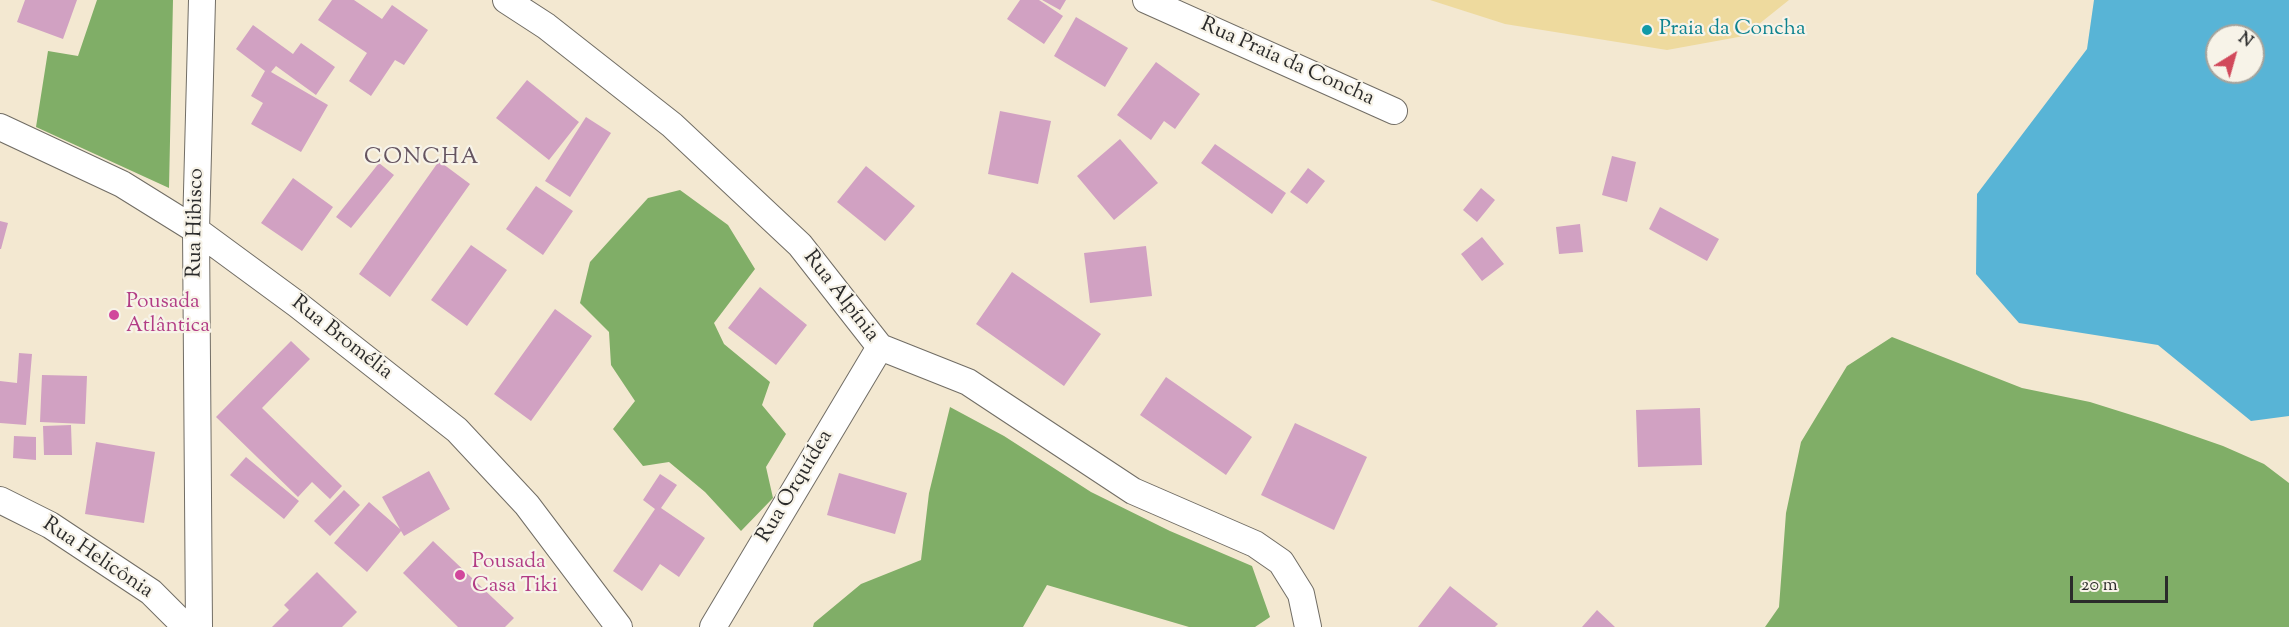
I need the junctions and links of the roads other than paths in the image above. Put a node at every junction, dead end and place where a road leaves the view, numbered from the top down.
1 (202, 0) edge
2 (506, 0) edge
3 (1146, 0) edge
4 (1394, 111) dead end
5 (0, 127) edge
6 (196, 230) junction
7 (880, 347) junction
8 (0, 501) edge
9 (186, 627) edge
10 (199, 627) edge
11 (619, 627) edge
12 (713, 627) edge
13 (1308, 627) edge

1 - 6 street, Rua Hibisco
2 - 7 street, Rua Alpínia
3 - 4 street, Rua Praia da Concha
5 - 6 street, Rua Bromélia
6 - 10 street, Rua Hibisco
6 - 11 street, Rua Bromélia
7 - 12 street, Rua Orquídea
7 - 13 street, Rua Alpínia
8 - 9 street, Rua Helicônia

